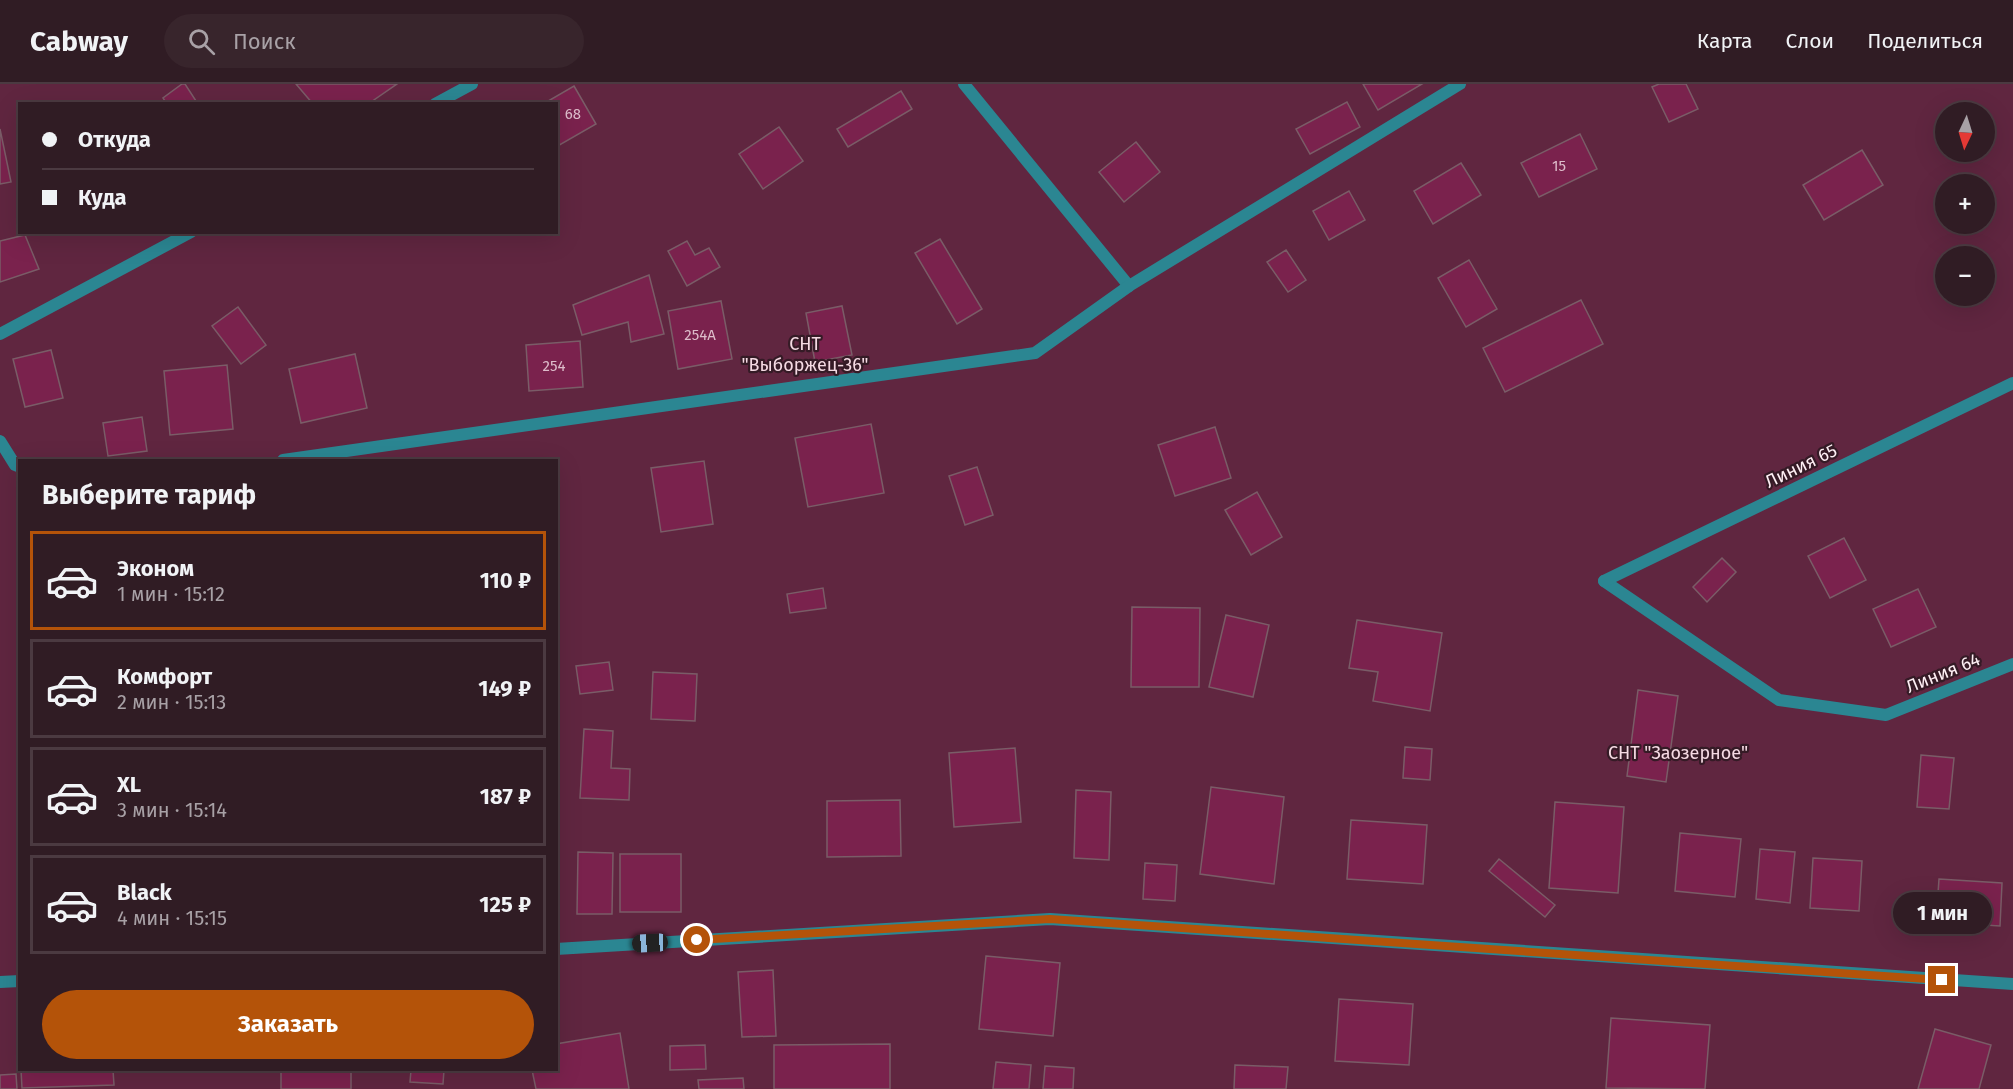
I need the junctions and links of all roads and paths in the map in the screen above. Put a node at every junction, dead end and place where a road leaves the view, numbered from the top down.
1 (472, 84) edge
2 (964, 84) edge
3 (1460, 84) edge
4 (439, 102) edge
5 (187, 234) edge
6 (1129, 286) junction
7 (0, 334) edge
8 (2013, 383) edge
9 (0, 441) edge
10 (290, 459) edge
11 (18, 466) edge
12 (2013, 664) edge
13 (1886, 715) joint
14 (558, 949) edge
15 (18, 981) edge
16 (0, 982) edge
17 (2013, 984) edge

1 - 4 street
2 - 6 street
3 - 6 street
5 - 7 street
6 - 10 street
8 - 13 street, Линия 65
9 - 11 street
12 - 13 street, Линия 64
14 - 17 street
15 - 16 street

